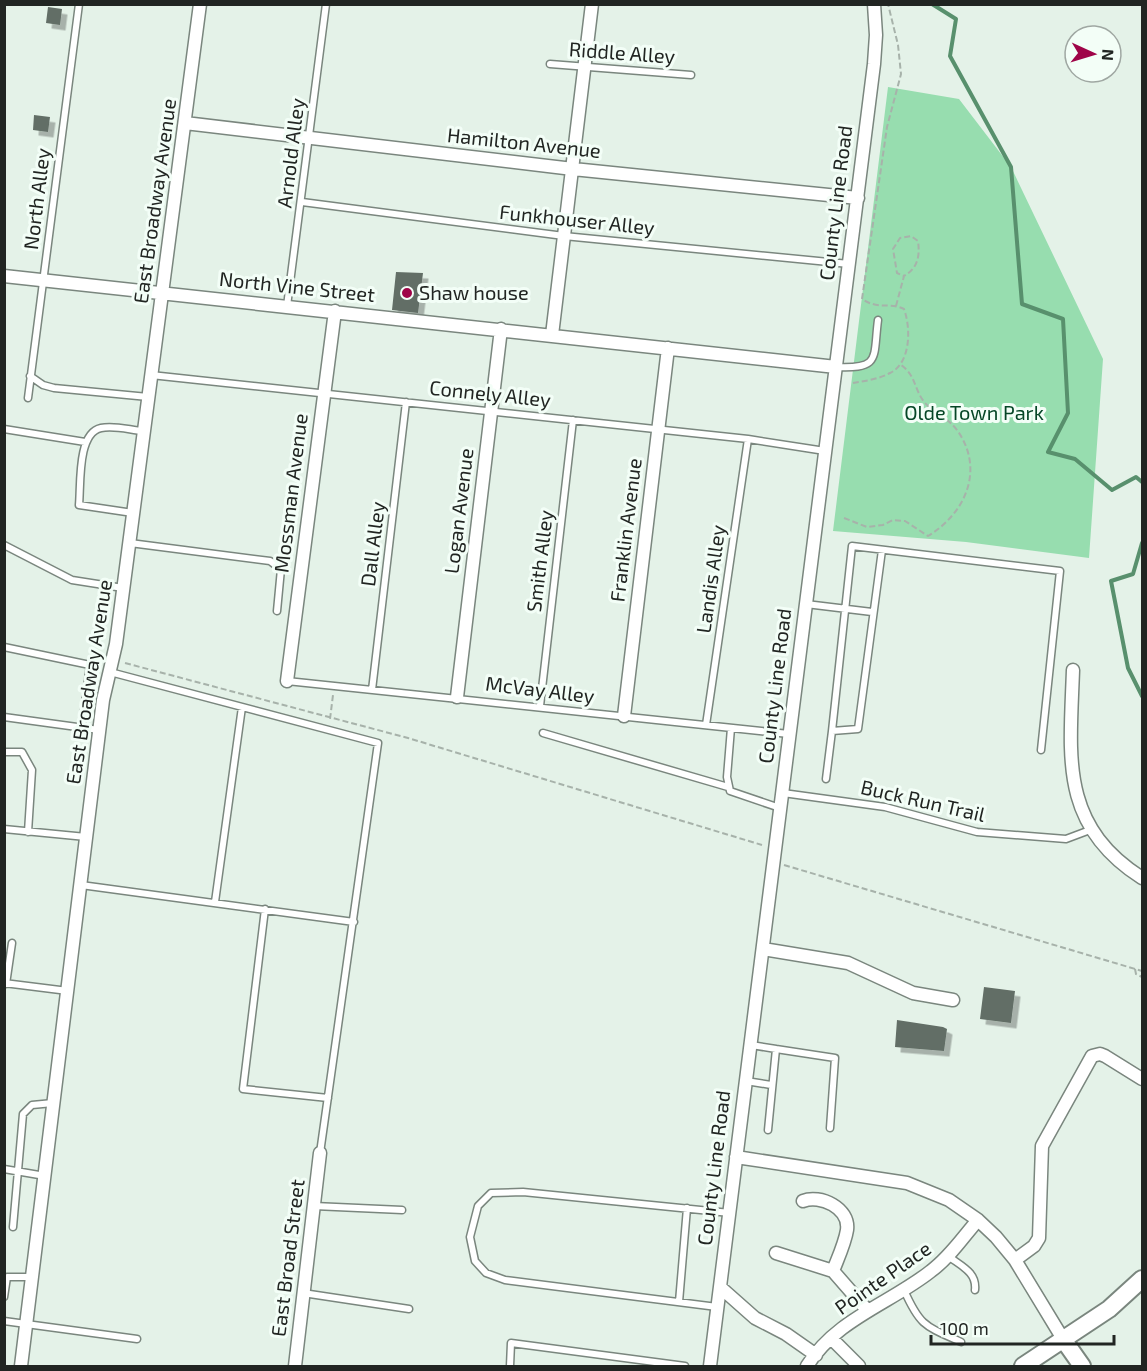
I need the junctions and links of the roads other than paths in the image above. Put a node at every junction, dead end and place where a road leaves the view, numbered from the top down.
1 (79, 4) edge
2 (200, 4) edge
3 (326, 4) edge
4 (592, 4) edge
5 (874, 7) edge
6 (550, 64) dead end
7 (585, 68) junction
8 (691, 75) dead end
9 (185, 123) junction
10 (310, 138) junction
11 (573, 169) junction
12 (858, 198) junction
13 (302, 202) junction
14 (564, 236) junction
15 (849, 264) junction
16 (4, 276) edge
17 (43, 280) junction
18 (162, 292) junction
19 (287, 306) junction
20 (335, 311) junction
21 (879, 320) dead end
22 (501, 329) junction
23 (552, 335) junction
24 (668, 348) junction
25 (836, 367) junction
26 (151, 375) junction
27 (30, 376) junction
28 (324, 393) junction
29 (148, 397) junction
30 (28, 398) dead end
31 (406, 402) junction
32 (490, 411) junction
33 (573, 420) junction
34 (4, 429) edge
35 (657, 429) junction
36 (144, 431) junction
37 (748, 438) junction
38 (85, 442) junction
39 (825, 451) junction
40 (134, 513) junction
41 (130, 543) junction
42 (4, 545) edge
43 (882, 550) junction
44 (124, 588) junction
45 (806, 604) junction
46 (844, 609) junction
47 (278, 611) dead end
48 (872, 612) junction
49 (4, 647) edge
50 (111, 666) junction
51 (1073, 670) dead end
52 (287, 681) joint
53 (372, 690) junction
54 (457, 697) junction
55 (540, 706) junction
56 (242, 707) junction
57 (624, 716) junction
58 (4, 717) edge
59 (706, 725) junction
60 (82, 726) junction
61 (731, 728) junction
62 (99, 730) junction
63 (832, 731) junction
64 (543, 733) dead end
65 (790, 734) junction
66 (1041, 750) dead end
67 (4, 752) edge
68 (826, 779) dead end
69 (728, 787) junction
70 (783, 793) junction
71 (781, 808) junction
72 (4, 829) edge
73 (1090, 830) junction
74 (28, 832) junction
75 (86, 837) junction
76 (1143, 878) edge
77 (81, 885) junction
78 (216, 902) junction
79 (265, 909) junction
80 (354, 922) junction
81 (12, 943) dead end
82 (763, 949) junction
83 (5, 984) edge
84 (68, 991) junction
85 (952, 1000) dead end
86 (751, 1045) junction
87 (776, 1049) junction
88 (1143, 1079) edge
89 (746, 1081) junction
90 (771, 1086) junction
91 (328, 1098) junction
92 (54, 1103) junction
93 (830, 1128) dead end
94 (768, 1130) dead end
95 (320, 1153) joint
96 (736, 1157) junction
97 (4, 1169) edge
98 (18, 1172) junction
99 (45, 1176) junction
100 (803, 1202) dead end
101 (313, 1206) junction
102 (687, 1208) junction
103 (402, 1210) dead end
104 (730, 1213) junction
105 (978, 1220) junction
106 (13, 1227) dead end
107 (776, 1253) dead end
108 (948, 1256) junction
109 (1015, 1260) junction
110 (833, 1271) junction
111 (33, 1277) junction
112 (1143, 1279) edge
113 (720, 1287) junction
114 (904, 1289) junction
115 (975, 1290) dead end
116 (303, 1293) junction
117 (4, 1298) edge
118 (679, 1302) junction
119 (718, 1307) junction
120 (409, 1309) dead end
121 (867, 1310) junction
122 (4, 1321) edge
123 (27, 1324) junction
124 (137, 1339) dead end
125 (832, 1339) junction
126 (1063, 1339) junction
127 (961, 1342) dead end
128 (816, 1355) junction
129 (21, 1366) edge
130 (295, 1366) edge
131 (510, 1366) edge
132 (685, 1366) edge
133 (710, 1366) edge
134 (807, 1366) edge
135 (859, 1366) edge
136 (1023, 1366) edge
137 (1082, 1366) edge

1 - 17 lane, North Alley
2 - 9 street, East Broadway Avenue
3 - 10 lane, Arnold Alley
4 - 7 street
5 - 12 street, County Line Road
6 - 7 lane, Riddle Alley
7 - 8 lane, Riddle Alley
7 - 11 street
9 - 10 street, Hamilton Avenue
9 - 18 street, East Broadway Avenue
10 - 11 street, Hamilton Avenue
10 - 13 lane, Arnold Alley
11 - 12 street, Hamilton Avenue
11 - 14 street
12 - 15 street, County Line Road
13 - 14 lane, Funkhouser Alley
13 - 19 lane, Arnold Alley
14 - 15 lane, Funkhouser Alley
14 - 23 street
15 - 25 street, County Line Road
16 - 17 street, North Vine Street
17 - 18 street, North Vine Street
17 - 27 lane, North Alley
18 - 19 street, North Vine Street
18 - 26 street, East Broadway Avenue
19 - 20 street, North Vine Street
20 - 22 street, North Vine Street
20 - 28 street, Mossman Avenue
21 - 25 lane
22 - 23 street, North Vine Street
22 - 32 street, Logan Avenue
23 - 24 street, North Vine Street
24 - 25 street, North Vine Street
24 - 35 street, Franklin Avenue
25 - 39 street, County Line Road
26 - 28 lane, Connely Alley
26 - 29 street, East Broadway Avenue
27 - 29 lane
27 - 30 lane, North Alley
28 - 31 lane, Connely Alley
28 - 52 street, Mossman Avenue
29 - 36 street, East Broadway Avenue
31 - 32 lane, Connely Alley
31 - 53 lane, Dall Alley
32 - 33 lane, Connely Alley
32 - 54 street, Logan Avenue
33 - 35 lane, Connely Alley
33 - 55 lane, Smith Alley
34 - 38 lane
35 - 37 lane, Connely Alley
35 - 57 street, Franklin Avenue
36 - 38 lane
36 - 40 street, East Broadway Avenue
37 - 39 lane, Connely Alley
37 - 59 lane, Landis Alley
38 - 40 lane
39 - 45 street, County Line Road
40 - 41 street, East Broadway Avenue
41 - 44 street, East Broadway Avenue
41 - 47 lane
42 - 44 lane
43 - 46 lane
43 - 48 lane
43 - 66 lane
44 - 50 street, East Broadway Avenue
45 - 46 lane
45 - 65 street, County Line Road
46 - 48 lane
46 - 63 lane
48 - 63 lane
49 - 60 lane
50 - 56 lane
50 - 62 street, East Broadway Avenue
51 - 73 street
52 - 53 lane, McVay Alley
53 - 54 lane, McVay Alley
54 - 55 lane, McVay Alley
55 - 57 lane, McVay Alley
56 - 78 lane
56 - 80 lane
57 - 59 lane, McVay Alley
58 - 60 lane
59 - 61 lane, McVay Alley
60 - 62 lane
61 - 65 lane, McVay Alley
61 - 69 lane
62 - 75 street, East Broadway Avenue
63 - 68 lane
64 - 69 lane
65 - 70 street, County Line Road
67 - 74 lane
69 - 71 lane
70 - 71 street, County Line Road
70 - 73 lane, Buck Run Trail
71 - 82 street, County Line Road
72 - 74 lane
73 - 76 street
74 - 75 lane
75 - 77 street, East Broadway Avenue
77 - 78 lane
77 - 84 street, East Broadway Avenue
78 - 79 lane
79 - 80 lane
79 - 91 lane
80 - 91 lane
81 - 83 lane
82 - 85 street
82 - 86 street, County Line Road
83 - 84 lane
84 - 92 street, East Broadway Avenue
86 - 87 lane
86 - 89 street, County Line Road
87 - 90 lane
87 - 93 lane
88 - 109 street
89 - 90 lane
89 - 96 street, County Line Road
90 - 94 lane
91 - 95 lane
92 - 98 lane
92 - 99 street, East Broadway Avenue
95 - 101 street, East Broad Street
96 - 104 street, County Line Road
96 - 105 street
97 - 98 lane
98 - 99 lane
98 - 106 lane
99 - 111 street, East Broadway Avenue
100 - 110 street
101 - 103 lane
101 - 116 street, East Broad Street
102 - 104 lane
102 - 118 lane
102 - 118 lane
104 - 113 street, County Line Road
105 - 108 street, Pointe Place
105 - 109 street
107 - 110 street
108 - 114 street, Pointe Place
108 - 115 lane
109 - 126 street
110 - 121 street
111 - 117 lane
111 - 123 street, East Broadway Avenue
112 - 126 main road
113 - 119 street, County Line Road
113 - 128 street
114 - 121 street, Pointe Place
114 - 127 lane
116 - 120 lane
116 - 130 street, East Broad Street
118 - 119 lane
119 - 133 street, County Line Road
121 - 125 street, Pointe Place
122 - 123 lane
123 - 124 lane
123 - 129 street, East Broadway Avenue
125 - 128 street, Pointe Place
125 - 135 street, Pointe Place
126 - 136 main road
126 - 137 main road
128 - 134 street, Pointe Place
131 - 132 lane

